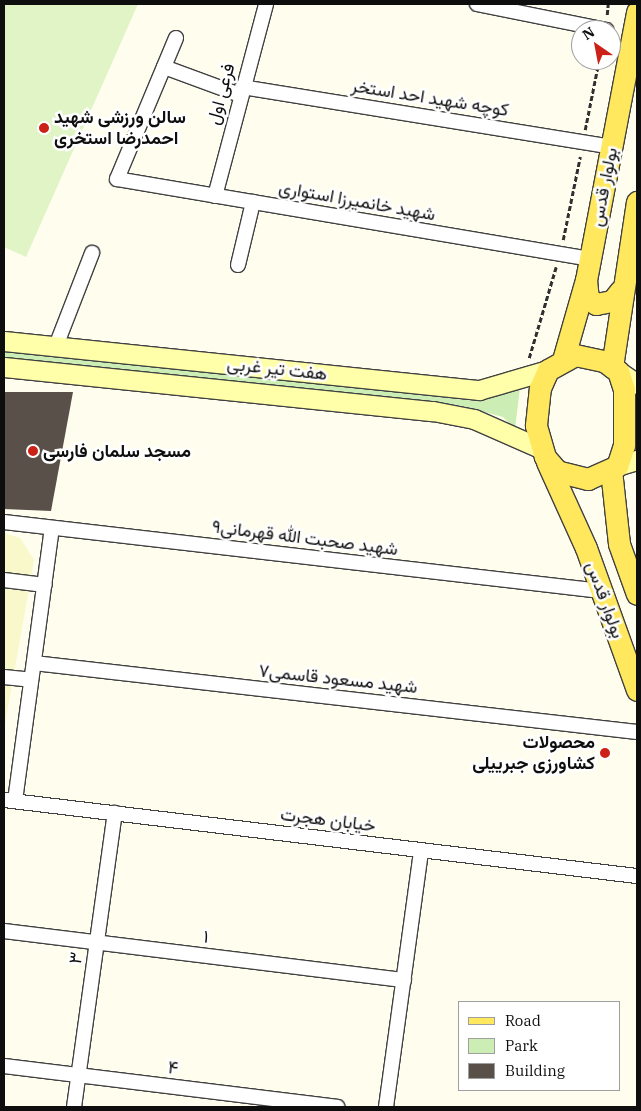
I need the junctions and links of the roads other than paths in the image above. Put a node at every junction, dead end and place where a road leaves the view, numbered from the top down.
1 (266, 4) edge
2 (477, 4) edge
3 (637, 12) edge
4 (571, 23) edge
5 (621, 33) edge
6 (633, 35) junction
7 (176, 38) dead end
8 (164, 67) junction
9 (241, 91) junction
10 (611, 147) junction
11 (215, 196) junction
12 (253, 202) junction
13 (637, 202) edge
14 (635, 228) edge
15 (92, 253) dead end
16 (590, 259) junction
17 (238, 266) dead end
18 (586, 280) junction
19 (621, 290) junction
20 (4, 341) edge
21 (56, 346) junction
22 (555, 365) junction
23 (4, 367) edge
24 (615, 369) junction
25 (637, 384) edge
26 (543, 453) junction
27 (637, 460) edge
28 (614, 468) junction
29 (4, 522) edge
30 (52, 528) junction
31 (618, 544) junction
32 (586, 548) junction
33 (4, 580) edge
34 (44, 585) junction
35 (602, 591) junction
36 (637, 594) edge
37 (34, 663) junction
38 (4, 677) edge
39 (31, 680) junction
40 (637, 690) edge
41 (637, 732) edge
42 (9, 800) edge
43 (115, 813) junction
44 (421, 850) junction
45 (637, 876) edge
46 (4, 931) edge
47 (97, 943) junction
48 (404, 980) junction
49 (4, 1066) edge
50 (79, 1075) junction
51 (74, 1107) edge
52 (337, 1107) edge
53 (386, 1107) edge

1 - 9 street, فرعی اول
2 - 4 street
3 - 6 main road, بولوار قدس
5 - 6 street
6 - 10 main road, بولوار قدس
7 - 8 street
8 - 9 street, کوچه شهید احد استخر
8 - 11 street, شهید خانمیرزا استواری
9 - 10 street, کوچه شهید احد استخر
9 - 11 street, فرعی اول
10 - 16 main road, بولوار قدس
11 - 12 street, شهید خانمیرزا استواری
12 - 16 street, شهید خانمیرزا استواری
12 - 17 street
13 - 14 main road, بولوار قدس
14 - 19 main road, بولوار قدس
15 - 21 street
16 - 18 main road, بولوار قدس
18 - 19 main road
18 - 22 main road, بولوار قدس
19 - 24 main road, بولوار قدس
20 - 21 main road, هفت تیر غربی
21 - 22 main road, هفت تیر غربی
22 - 24 main road
22 - 26 main road
23 - 26 main road, هفت تیر غربی
24 - 25 main road
24 - 28 main road
26 - 28 main road
26 - 32 main road, بولوار قدس
27 - 28 main road
28 - 31 main road, بولوار قدس
29 - 30 street, شهید صحبت الله قهرمانی۹
30 - 34 street
30 - 35 street, شهید صحبت الله قهرمانی۹
31 - 32 main road
31 - 36 main road, بولوار قدس
32 - 35 main road, بولوار قدس
33 - 34 street
34 - 37 street
35 - 40 main road, بولوار قدس
37 - 39 street
37 - 41 street, شهید مسعود قاسمی۷
38 - 39 street
39 - 42 street
42 - 43 street, خیابان هجرت
43 - 44 street, خیابان هجرت
43 - 47 street, ۳
44 - 45 street, خیابان هجرت
44 - 48 street
46 - 47 street, ۱
47 - 48 street, ۱
47 - 50 street, ۳
48 - 53 street
49 - 50 street, ۴
50 - 51 street, ۳
50 - 52 street, ۴

